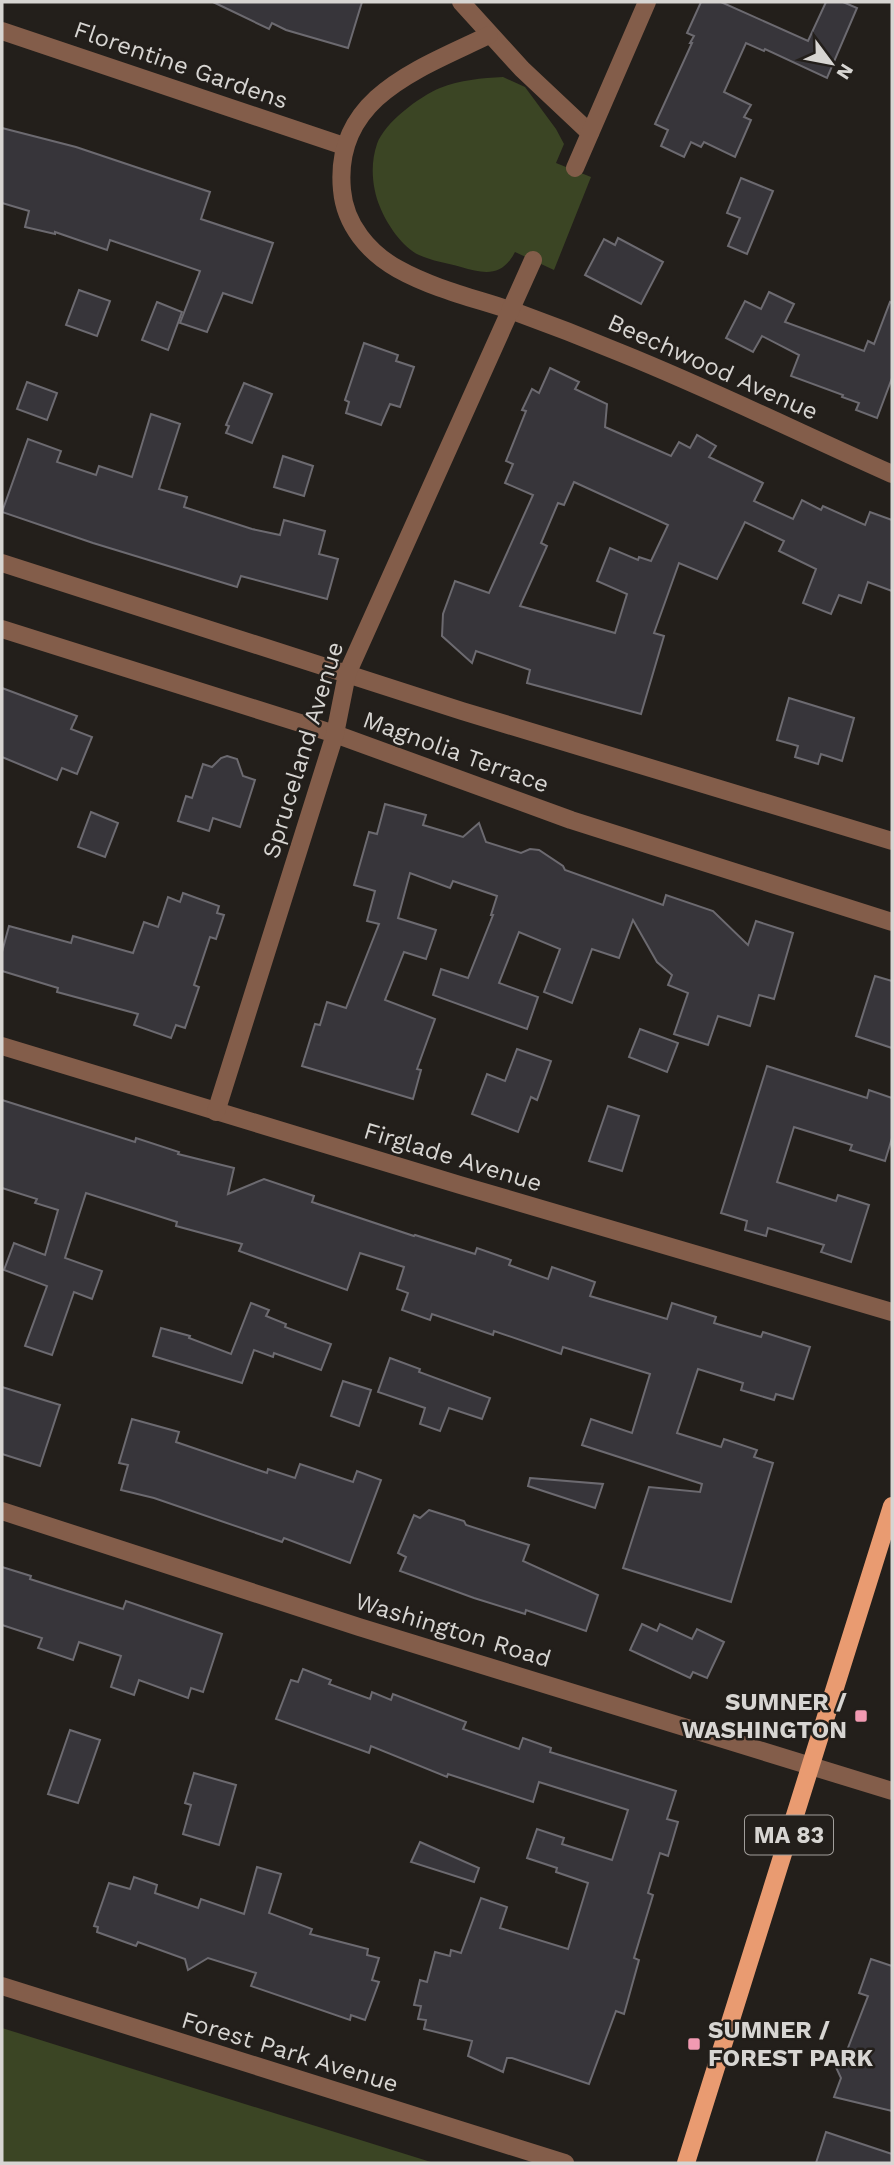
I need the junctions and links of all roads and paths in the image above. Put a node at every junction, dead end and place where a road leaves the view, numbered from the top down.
1 (461, 2) edge
2 (647, 2) edge
3 (2, 31) edge
4 (489, 35) junction
5 (590, 133) junction
6 (344, 146) junction
7 (575, 168) dead end
8 (533, 260) dead end
9 (511, 310) junction
10 (892, 474) edge
11 (2, 563) edge
12 (2, 629) edge
13 (347, 674) junction
14 (335, 734) junction
15 (892, 841) edge
16 (892, 922) edge
17 (2, 1046) edge
18 (216, 1112) junction
19 (892, 1312) edge
20 (892, 1506) edge
21 (2, 1511) edge
22 (811, 1767) junction
23 (892, 1791) edge
24 (2, 1986) edge
25 (565, 2163) edge
26 (686, 2163) edge

1 - 4 street
2 - 5 street
3 - 6 street, Florentine Gardens
4 - 5 street
4 - 6 street
5 - 7 street
6 - 9 street, Beechwood Avenue
8 - 9 street, Spruceland Avenue
9 - 10 street, Beechwood Avenue
9 - 13 street, Spruceland Avenue
11 - 13 street, Magnolia Terrace
12 - 14 street, Magnolia Terrace
13 - 14 street, Spruceland Avenue
13 - 15 street, Magnolia Terrace
14 - 16 street, Magnolia Terrace
14 - 18 street, Spruceland Avenue
17 - 18 street, Firglade Avenue
18 - 19 street, Firglade Avenue
20 - 22 main road, MA 83
21 - 22 street, Washington Road
22 - 23 street, Washington Road
22 - 26 main road, MA 83
24 - 25 street, Forest Park Avenue

